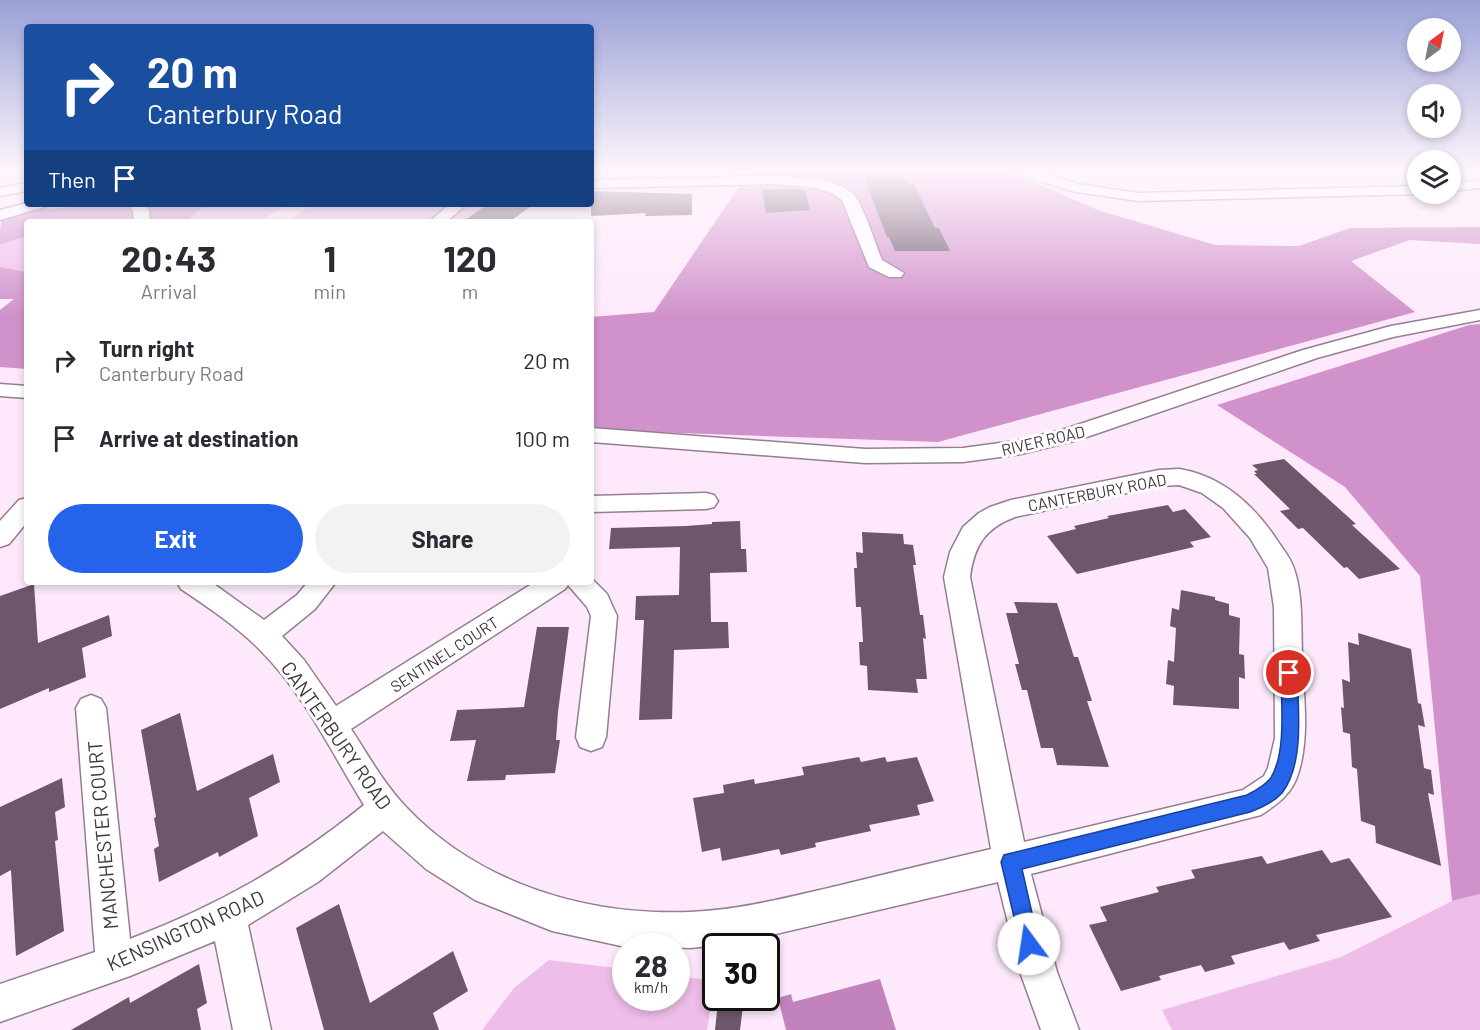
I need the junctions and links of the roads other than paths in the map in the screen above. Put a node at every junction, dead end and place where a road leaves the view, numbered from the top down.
1 (860, 220) edge
2 (895, 273) dead end
3 (1480, 315) edge
4 (0, 390) edge
5 (24, 392) edge
6 (594, 435) edge
7 (706, 501) dead end
8 (594, 504) edge
9 (24, 511) edge
10 (8, 535) edge
11 (195, 585) edge
12 (320, 585) edge
13 (551, 585) edge
14 (582, 585) edge
15 (264, 635) junction
16 (91, 708) dead end
17 (332, 725) junction
18 (591, 737) dead end
19 (385, 808) junction
20 (1010, 862) junction
21 (228, 916) junction
22 (114, 963) junction
23 (0, 1003) edge
24 (252, 1030) edge
25 (1059, 1030) edge

1 - 2 street
3 - 6 street, RIVER ROAD
4 - 5 street
7 - 8 street
9 - 10 street
11 - 15 street, CANTERBURY ROAD
12 - 15 street
13 - 17 street, SENTINEL COURT
14 - 18 street
15 - 17 street, CANTERBURY ROAD
16 - 22 street, MANCHESTER COURT
17 - 19 street, CANTERBURY ROAD
19 - 20 street, CANTERBURY ROAD
19 - 21 street, KENSINGTON ROAD
20 - 20 street, CANTERBURY ROAD
20 - 25 street
21 - 22 street, KENSINGTON ROAD
21 - 24 street
22 - 23 street, KENSINGTON ROAD

